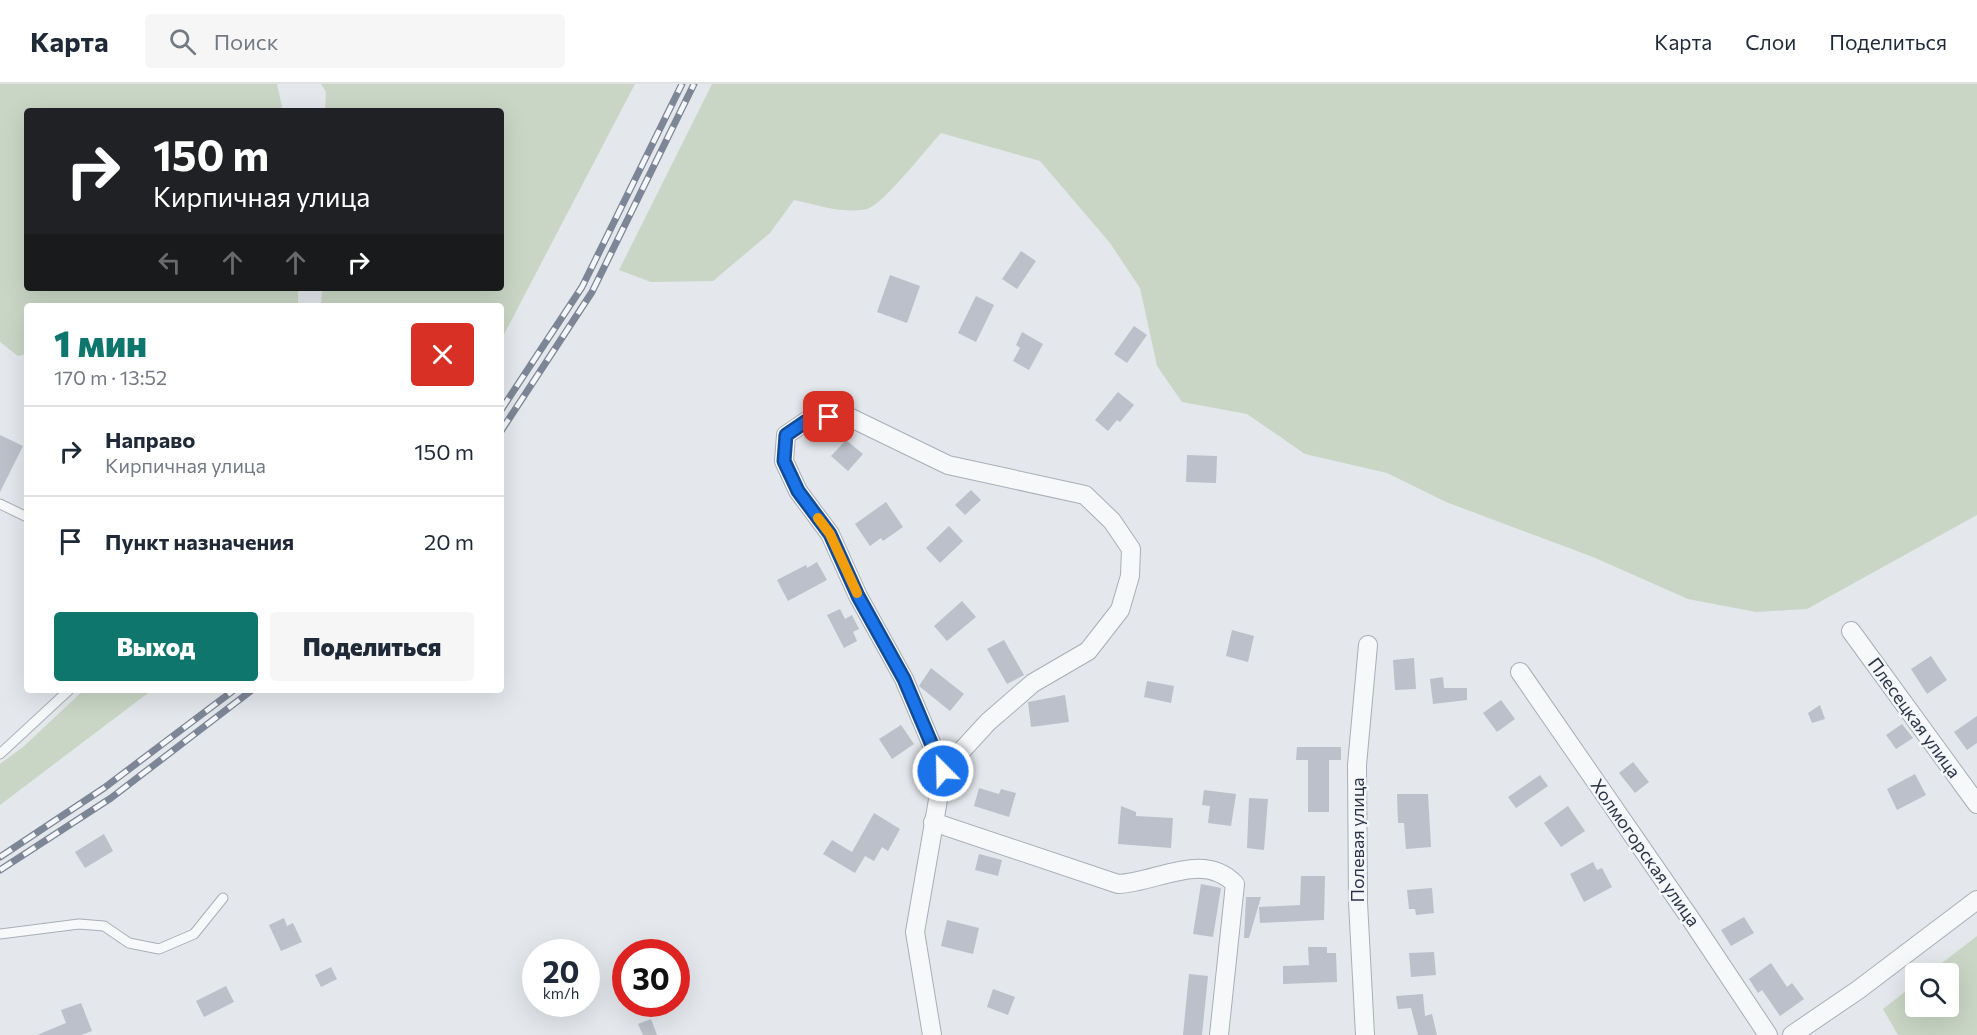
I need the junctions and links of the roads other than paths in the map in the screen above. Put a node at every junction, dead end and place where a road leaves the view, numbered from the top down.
1 (0, 504) edge
2 (24, 516) edge
3 (1851, 631) dead end
4 (1368, 645) dead end
5 (1520, 672) dead end
6 (66, 693) edge
7 (0, 754) edge
8 (943, 771) junction
9 (1977, 804) edge
10 (933, 822) junction
11 (223, 898) dead end
12 (1977, 900) edge
13 (0, 934) edge
14 (932, 1035) edge
15 (1219, 1035) edge
16 (1365, 1035) edge
17 (1768, 1035) edge
18 (1792, 1035) edge

1 - 2 lane
3 - 9 street, Плесецкая улица
4 - 16 street, Полевая улица
5 - 17 street, Холмогорская улица
6 - 7 lane
8 - 8 street
8 - 10 street
10 - 14 street
10 - 15 street
11 - 13 lane
12 - 18 street

